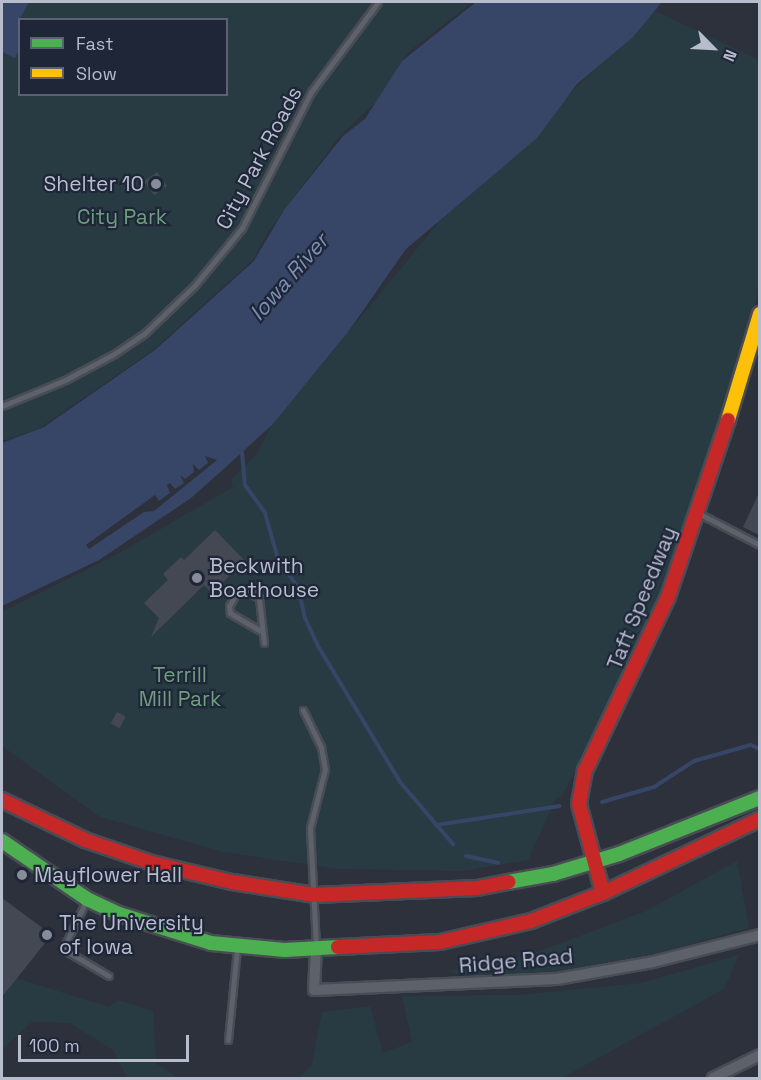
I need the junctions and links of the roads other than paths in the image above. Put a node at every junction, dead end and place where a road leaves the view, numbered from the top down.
1 (378, 2) edge
2 (759, 314) edge
3 (757, 329) edge
4 (2, 406) edge
5 (699, 513) junction
6 (759, 544) edge
7 (261, 631) junction
8 (264, 644) dead end
9 (303, 710) dead end
10 (759, 798) edge
11 (2, 800) edge
12 (759, 819) edge
13 (2, 841) edge
14 (593, 862) junction
15 (603, 893) junction
16 (315, 895) junction
17 (87, 899) junction
18 (759, 936) edge
19 (237, 946) junction
20 (316, 948) junction
21 (109, 976) dead end
22 (228, 1040) dead end
23 (759, 1055) edge
24 (713, 1078) edge

1 - 4 lane, City Park Roads
2 - 3 main road, Taft Speedway
3 - 5 main road, Taft Speedway
5 - 6 lane
5 - 14 main road, Taft Speedway
7 - 7 lane
7 - 8 lane
9 - 16 lane
10 - 14 main road
11 - 16 main road
12 - 15 main road
13 - 17 main road
14 - 15 main road, Taft Speedway
14 - 16 main road
15 - 20 main road
16 - 20 lane
17 - 19 main road
17 - 21 lane
18 - 20 street, Ridge Road
19 - 20 main road
19 - 22 lane
23 - 24 street

